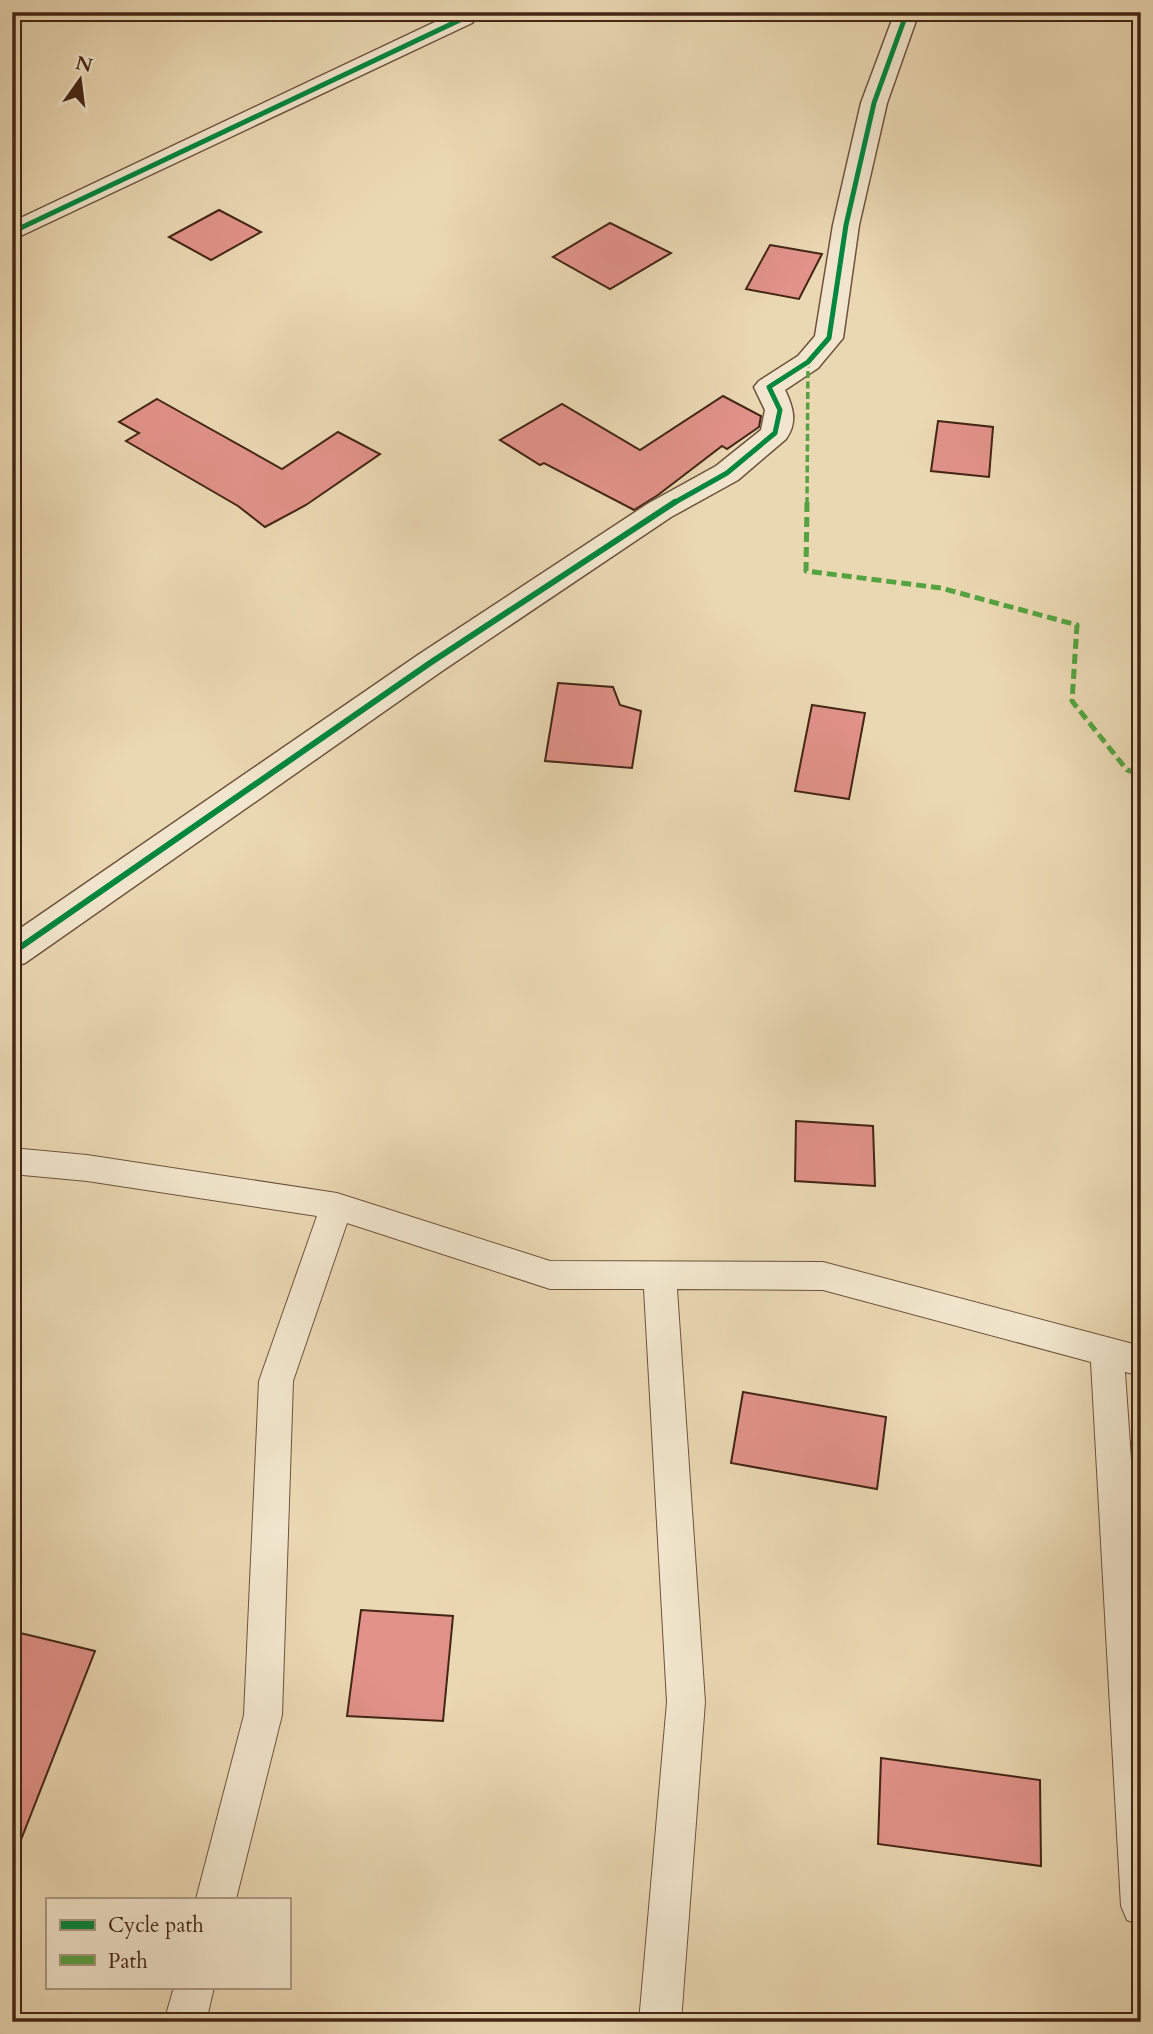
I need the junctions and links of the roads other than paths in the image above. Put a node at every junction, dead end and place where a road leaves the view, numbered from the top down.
1 (468, 12) edge
2 (907, 12) edge
3 (12, 232) edge
4 (12, 953) edge
5 (12, 1161) edge
6 (337, 1206) junction
7 (660, 1276) junction
8 (1124, 1357) edge
9 (216, 1898) edge
10 (1141, 1906) edge
11 (194, 1988) edge
12 (185, 2022) edge
13 (660, 2022) edge

1 - 3 street
2 - 4 street
5 - 6 lane
6 - 7 lane
6 - 9 lane
7 - 8 lane
7 - 13 lane
8 - 10 lane
11 - 12 lane

